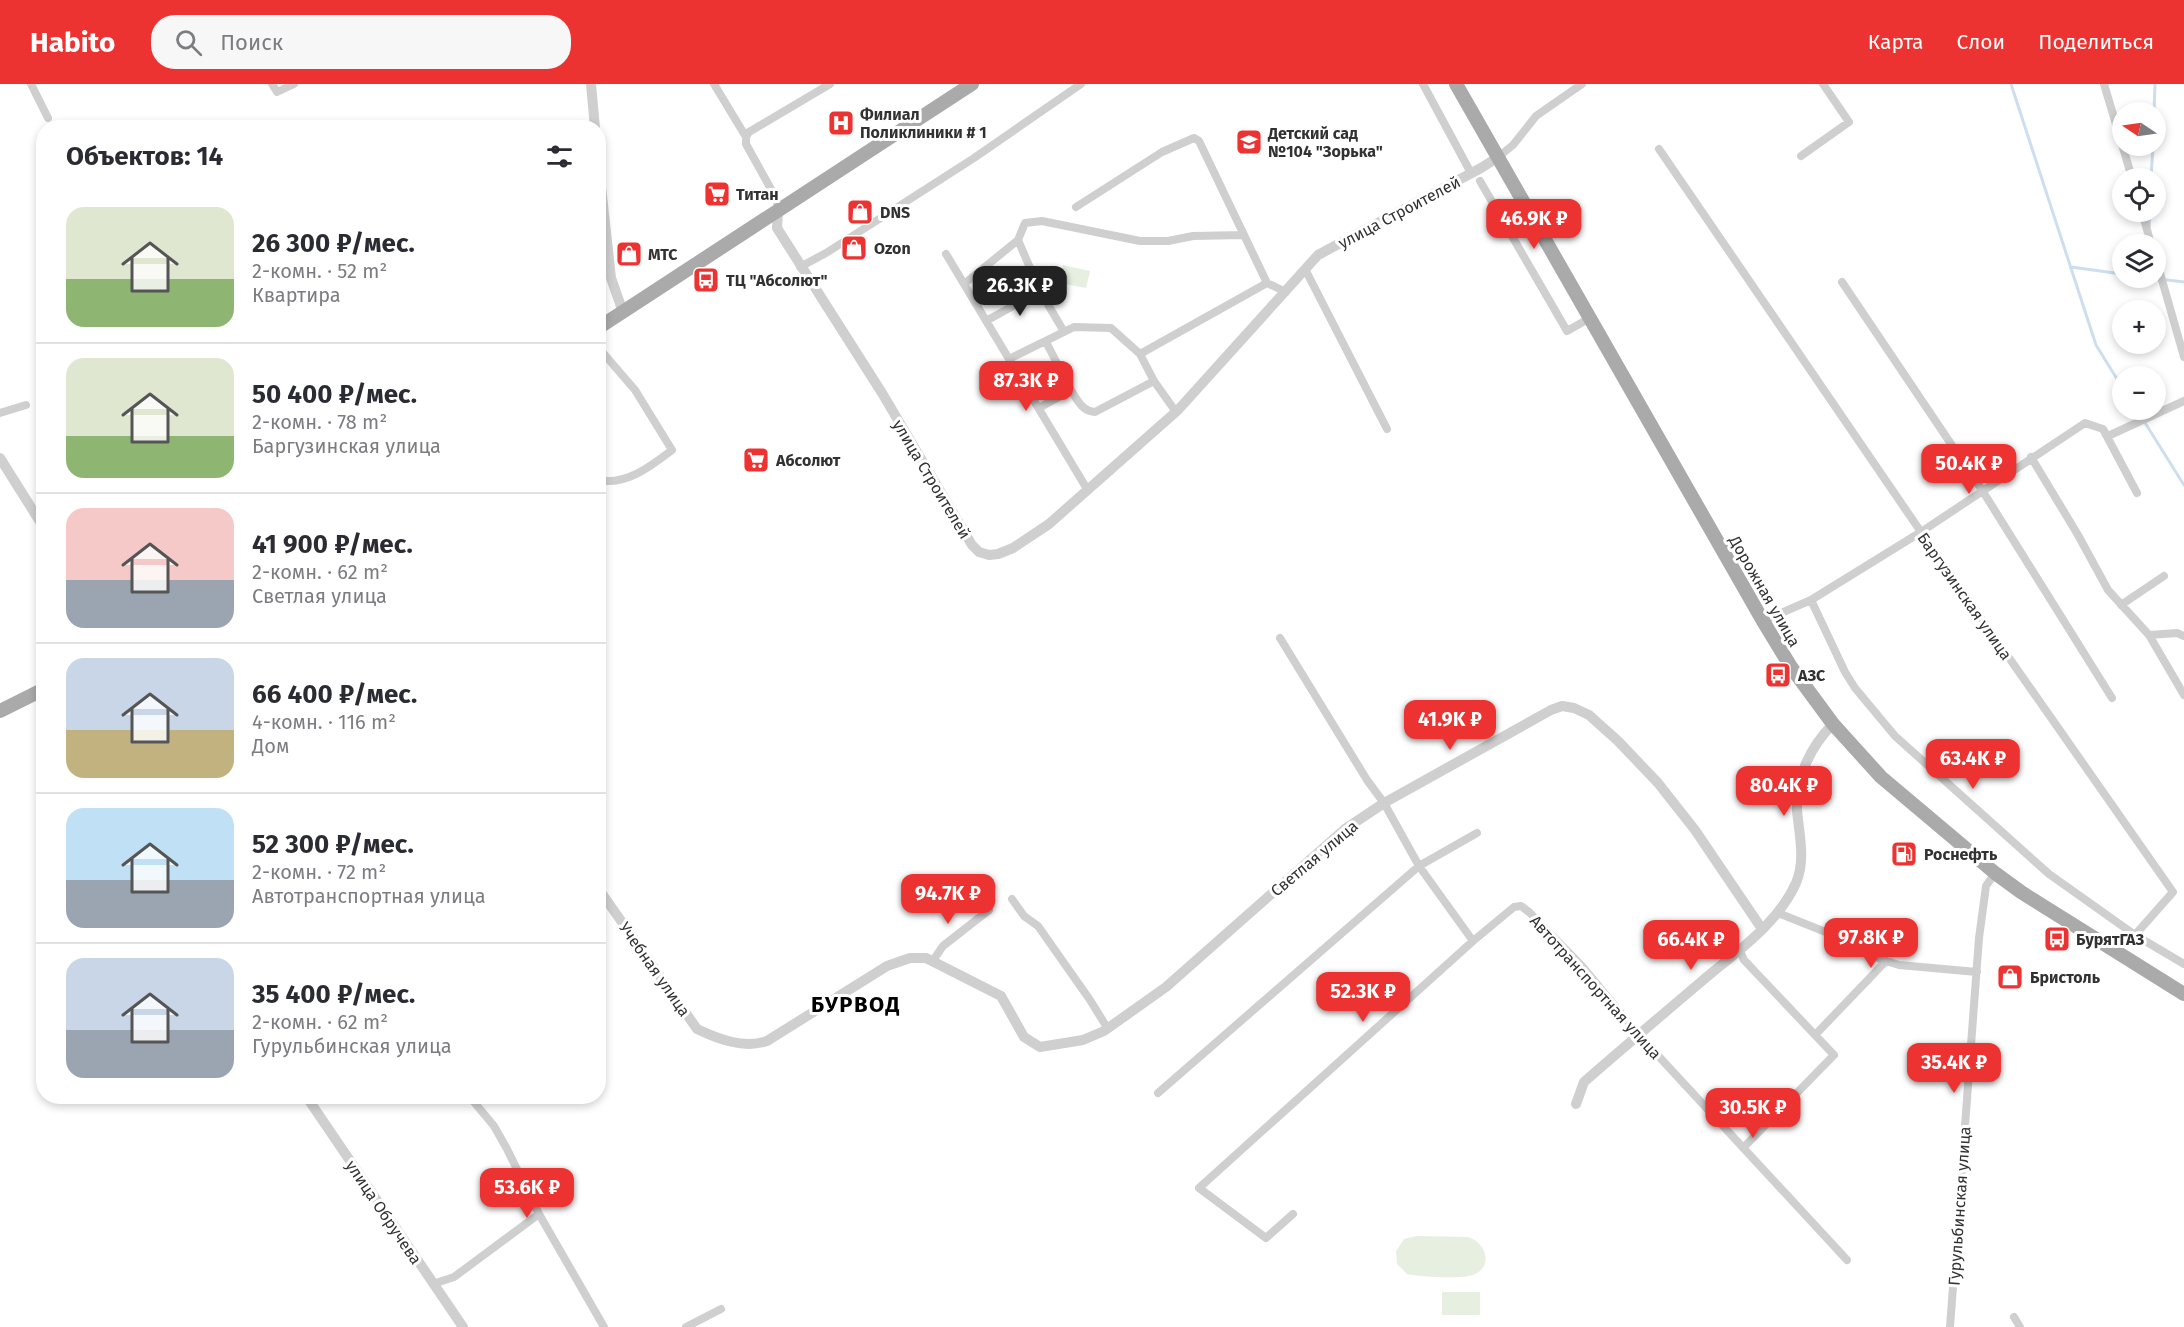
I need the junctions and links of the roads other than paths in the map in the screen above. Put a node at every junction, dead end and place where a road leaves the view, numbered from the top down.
1 (31, 84) edge
2 (294, 84) edge
3 (591, 84) edge
4 (714, 84) edge
5 (830, 84) edge
6 (972, 84) edge
7 (1081, 84) edge
8 (1423, 84) edge
9 (1456, 84) edge
10 (1461, 84) edge
11 (1582, 84) edge
12 (1823, 84) edge
13 (2104, 84) edge
14 (274, 88) edge
15 (1465, 102) junction
16 (48, 117) dead end
17 (594, 120) edge
18 (746, 137) junction
19 (1659, 149) dead end
20 (1801, 156) dead end
21 (1497, 158) junction
22 (2129, 168) edge
23 (1476, 177) junction
24 (1076, 207) dead end
25 (778, 212) junction
26 (606, 232) edge
27 (1244, 235) junction
28 (1018, 240) junction
29 (946, 254) dead end
30 (800, 267) junction
31 (1305, 269) junction
32 (1842, 282) dead end
33 (1268, 283) junction
34 (964, 284) junction
35 (2164, 288) edge
36 (1040, 291) junction
37 (1286, 292) junction
38 (623, 312) junction
39 (1590, 318) junction
40 (986, 321) junction
41 (606, 323) edge
42 (1063, 330) junction
43 (1046, 342) junction
44 (1140, 354) junction
45 (606, 356) edge
46 (2184, 357) edge
47 (1009, 359) junction
48 (1154, 381) junction
49 (1071, 390) junction
50 (2184, 401) edge
51 (26, 405) dead end
52 (1039, 408) junction
53 (1176, 412) junction
54 (0, 413) edge
55 (1387, 429) dead end
56 (2108, 436) junction
57 (2031, 457) junction
58 (0, 458) edge
59 (606, 481) edge
60 (1087, 489) junction
61 (1982, 490) junction
62 (2137, 493) dead end
63 (36, 515) edge
64 (1921, 532) junction
65 (2164, 576) dead end
66 (1811, 600) junction
67 (2121, 605) junction
68 (1762, 621) junction
69 (2149, 635) junction
70 (2184, 636) edge
71 (1280, 638) dead end
72 (36, 694) edge
73 (2184, 695) edge
74 (2112, 698) dead end
75 (0, 711) edge
76 (1833, 724) junction
77 (1384, 803) junction
78 (1477, 833) dead end
79 (1419, 866) junction
80 (1995, 873) junction
81 (1012, 899) dead end
82 (606, 900) edge
83 (989, 910) dead end
84 (1778, 913) junction
85 (1762, 929) junction
86 (2134, 935) junction
87 (1473, 941) junction
88 (1739, 950) junction
89 (932, 962) junction
90 (1886, 962) junction
91 (2184, 963) edge
92 (1977, 972) junction
93 (2184, 994) edge
94 (1106, 1030) junction
95 (1816, 1034) junction
96 (1639, 1035) junction
97 (1158, 1094) dead end
98 (311, 1104) edge
99 (476, 1104) edge
100 (1576, 1104) dead end
101 (1743, 1148) junction
102 (539, 1214) junction
103 (1293, 1214) dead end
104 (1847, 1260) dead end
105 (433, 1284) junction
106 (721, 1309) dead end
107 (2014, 1317) dead end
108 (463, 1327) edge
109 (604, 1327) edge
110 (686, 1327) edge
111 (1950, 1327) edge
112 (2020, 1327) edge

1 - 16 street
2 - 14 street
3 - 17 street
4 - 18 street
5 - 18 street
6 - 25 main road
7 - 30 street
8 - 23 street
9 - 15 main road, Дорожная улица
10 - 15 main road
11 - 21 street
12 - 20 street
13 - 22 street
15 - 21 main road, Дорожная улица
18 - 25 street
19 - 64 street, Баргузинская улица
21 - 23 street, улица Строителей
21 - 39 main road, Дорожная улица
23 - 31 street, улица Строителей
23 - 39 street
24 - 27 street
25 - 30 street, улица Строителей
25 - 38 main road
26 - 38 street
27 - 28 street
27 - 33 street
28 - 34 street
28 - 36 street
29 - 34 street
30 - 60 street, улица Строителей
31 - 37 street, улица Строителей
31 - 55 street
32 - 61 street
33 - 37 street
33 - 44 street
34 - 40 street
35 - 46 street
36 - 40 street
36 - 42 street
37 - 53 street, улица Строителей
38 - 41 main road
39 - 68 main road, Дорожная улица
40 - 47 street
42 - 43 street
42 - 44 street
43 - 47 street
43 - 49 street
44 - 48 street
45 - 59 street
47 - 52 street
48 - 49 street
48 - 53 street
49 - 52 street
50 - 56 street
51 - 54 street
52 - 60 street
53 - 60 street, улица Строителей
56 - 57 street
56 - 62 street
57 - 61 street
57 - 67 street
58 - 63 street
61 - 64 street
61 - 74 street
64 - 66 street
64 - 86 street, Баргузинская улица
65 - 67 street
66 - 68 street
66 - 86 street
67 - 69 street
68 - 76 main road, Дорожная улица
69 - 70 street
69 - 73 street
71 - 77 street
72 - 75 main road
76 - 80 main road, Дорожная улица
76 - 84 street
77 - 79 street
77 - 85 street, Светлая улица
77 - 94 street, Светлая улица
78 - 79 street
79 - 87 street
79 - 97 street
80 - 92 street, Гурульбинская улица
80 - 93 main road, Дорожная улица
81 - 94 street
82 - 89 street, Учебная улица
83 - 89 street
84 - 85 street
84 - 90 street
85 - 88 street
86 - 91 street
87 - 96 street, Автотранспортная улица
87 - 103 street, Автотранспортная улица
88 - 95 street
88 - 96 street
89 - 94 street, Учебная улица
90 - 92 street
90 - 95 street
92 - 111 street, Гурульбинская улица
95 - 101 street
96 - 100 street
96 - 101 street, Автотранспортная улица
98 - 105 street, улица Обручева
99 - 102 street
101 - 104 street, Автотранспортная улица
102 - 105 street
102 - 109 street
105 - 108 street, улица Обручева
106 - 110 street
107 - 112 street

